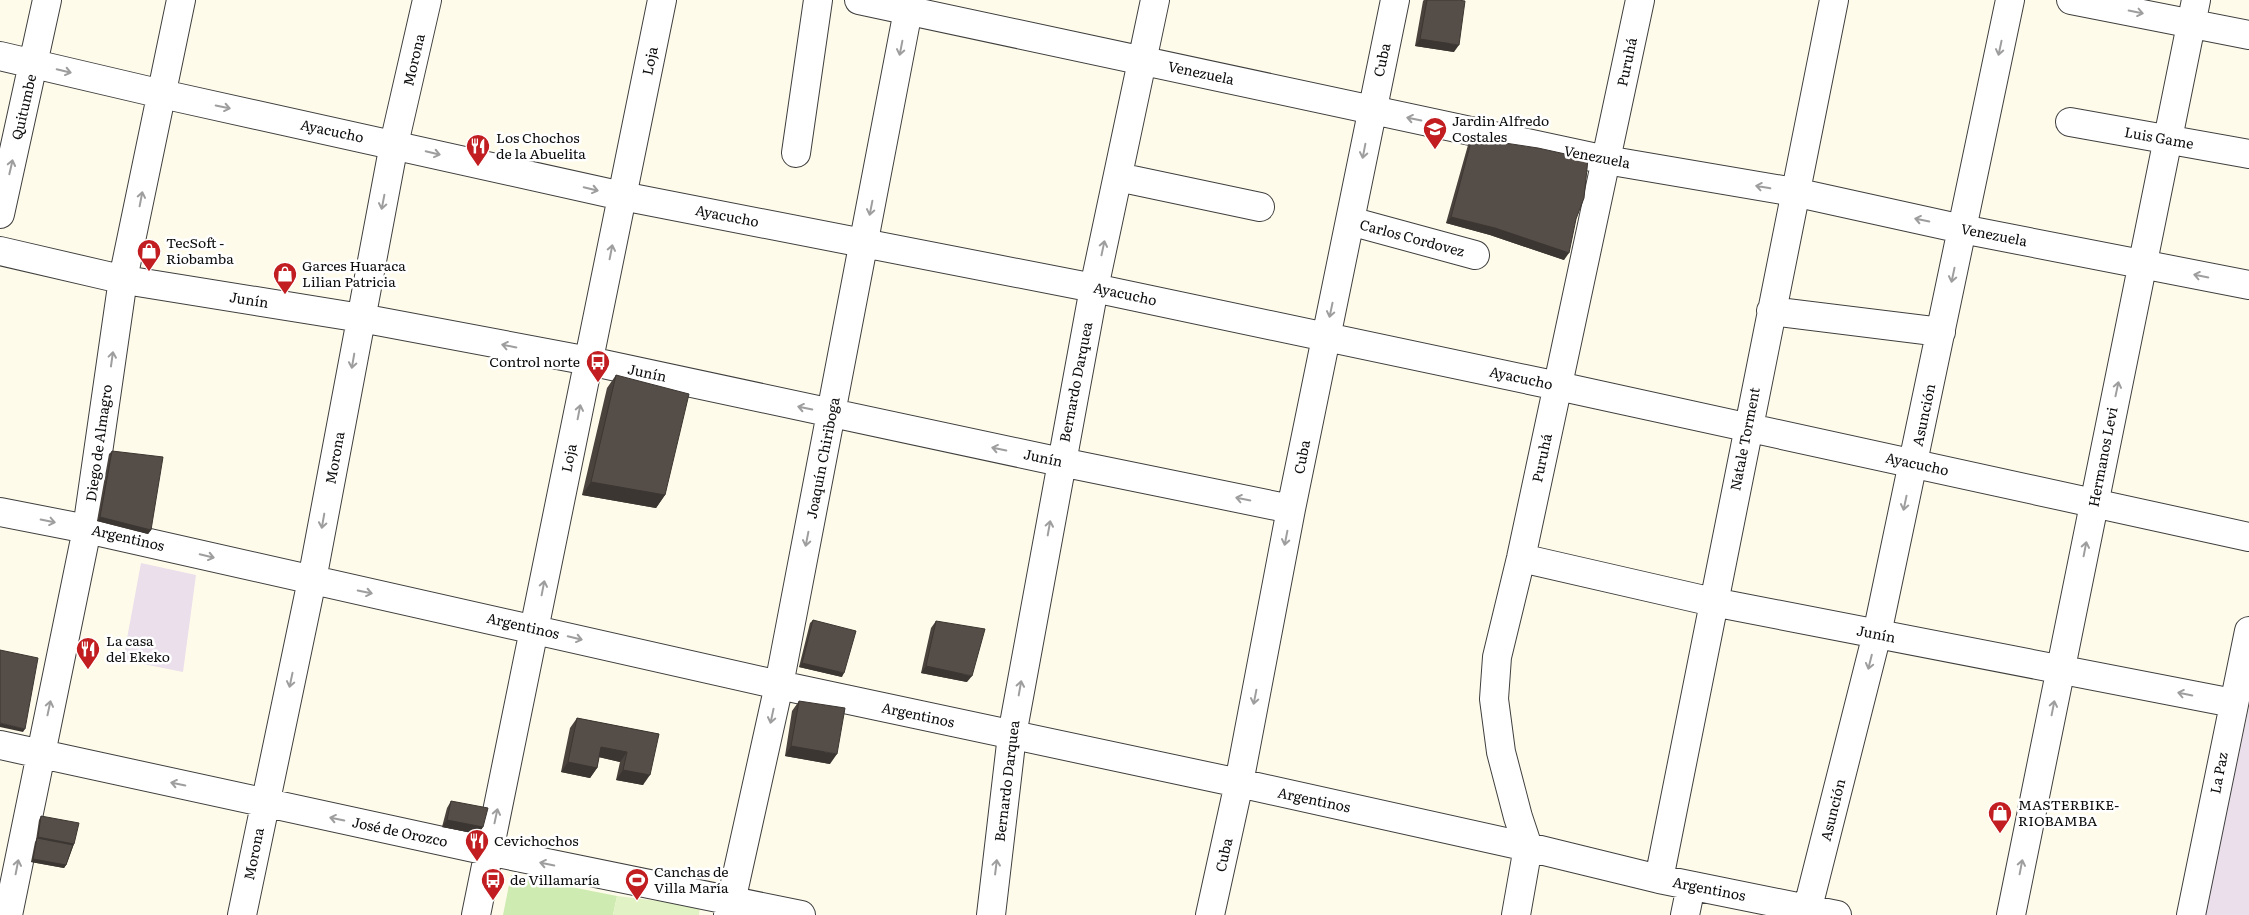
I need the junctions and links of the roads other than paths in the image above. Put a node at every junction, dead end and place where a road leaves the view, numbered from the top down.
1 (47, 0) edge
2 (181, 0) edge
3 (427, 0) edge
4 (662, 0) edge
5 (818, 0) edge
6 (859, 0) edge
7 (1155, 0) edge
8 (1395, 0) edge
9 (1640, 0) edge
10 (1834, 0) edge
11 (2010, 0) edge
12 (2071, 0) edge
13 (909, 5) edge
14 (2194, 11) edge
15 (2249, 35) edge
16 (0, 56) edge
17 (1142, 61) junction
18 (34, 64) junction
19 (162, 94) junction
20 (1372, 110) junction
21 (2070, 122) dead end
22 (2168, 139) junction
23 (394, 144) junction
24 (796, 153) dead end
25 (2249, 154) edge
26 (1606, 160) junction
27 (1118, 177) junction
28 (1794, 192) junction
29 (622, 196) junction
30 (1260, 206) dead end
31 (0, 214) edge
32 (1350, 221) junction
33 (1962, 229) junction
34 (864, 244) junction
35 (0, 251) edge
36 (1475, 255) dead end
37 (2143, 264) junction
38 (123, 279) junction
39 (2249, 285) edge
40 (1094, 288) junction
41 (1771, 310) junction
42 (361, 318) junction
43 (1941, 332) junction
44 (1326, 337) junction
45 (589, 360) junction
46 (1558, 386) junction
47 (831, 413) junction
48 (1748, 427) junction
49 (1061, 462) junction
50 (1914, 464) junction
51 (2094, 503) junction
52 (1291, 509) junction
53 (0, 512) edge
54 (87, 529) junction
55 (2249, 537) edge
56 (1521, 558) junction
57 (312, 580) junction
58 (1713, 602) junction
59 (535, 629) junction
60 (2249, 630) edge
61 (1877, 634) junction
62 (2060, 670) junction
63 (779, 685) junction
64 (2233, 704) junction
65 (1012, 735) junction
66 (0, 745) edge
67 (40, 754) junction
68 (1239, 783) junction
69 (265, 803) junction
70 (1528, 847) junction
71 (488, 851) junction
72 (1659, 879) junction
73 (1691, 886) junction
74 (730, 908) edge
75 (1807, 912) edge
76 (8, 915) edge
77 (242, 915) edge
78 (476, 915) edge
79 (801, 915) edge
80 (991, 915) edge
81 (1210, 915) edge
82 (1516, 915) edge
83 (1685, 915) edge
84 (1837, 915) edge
85 (2011, 915) edge
86 (2191, 915) edge

1 - 18 street, Quitumbe
2 - 19 street, Diego de Almagro
3 - 23 street, Morona
4 - 29 street, Loja
5 - 24 street
6 - 13 street, Venezuela
7 - 17 street, Bernardo Darquea
8 - 20 street, Cuba
9 - 26 street, Puruhá
10 - 28 street, Natale Torment
11 -> 33 street, Asunción
12 -> 14 street
13 - 17 street, Venezuela
13 -> 34 street, Joaquín Chiriboga
14 - 15 street
14 - 22 street, Hermanos Levi
16 - 18 street, Ayacucho
17 - 20 street, Venezuela
17 - 27 street, Bernardo Darquea
18 -> 19 street, Ayacucho
31 -> 18 street, Quitumbe
19 -> 23 street, Ayacucho
38 -> 19 street, Diego de Almagro
26 -> 20 street, Venezuela
20 -> 32 street, Cuba
21 - 22 street, Luis Game
22 - 25 street, Luis Game
22 - 37 street, Hermanos Levi
23 -> 29 street, Ayacucho
23 -> 42 street, Morona
28 -> 26 street, Venezuela
26 - 46 street, Puruhá
27 - 30 street
40 -> 27 street, Bernardo Darquea
33 -> 28 street, Venezuela
28 - 41 street, Natale Torment
29 - 34 street, Ayacucho
45 -> 29 street, Loja
32 - 36 street, Carlos Cordovez
32 -> 44 street, Cuba
33 - 37 street, Venezuela
33 -> 43 street, Asunción
34 - 40 street, Ayacucho
34 - 47 street, Joaquín Chiriboga
35 - 38 street, Junín
39 -> 37 street, Venezuela
51 -> 37 street, Hermanos Levi
38 - 42 street, Junín
54 -> 38 street, Diego de Almagro
40 - 44 street, Ayacucho
40 - 49 street, Bernardo Darquea
41 - 43 street
41 - 48 street, Natale Torment
45 -> 42 street, Junín
42 -> 57 street, Morona
43 - 50 street, Asunción
44 - 46 street, Ayacucho
44 - 52 street, Cuba
47 -> 45 street, Junín
59 -> 45 street, Loja
46 - 48 street, Ayacucho
46 - 56 street, Puruhá
49 -> 47 street, Junín
47 -> 63 street, Joaquín Chiriboga
48 - 50 street, Ayacucho
48 - 58 street, Natale Torment
52 -> 49 street, Junín
65 -> 49 street, Bernardo Darquea
50 - 51 street, Ayacucho
50 -> 61 street, Asunción
51 - 55 street, Ayacucho
62 -> 51 street, Hermanos Levi
52 -> 68 street, Cuba
53 -> 54 street, Argentinos
54 -> 57 street, Argentinos
67 -> 54 street, Diego de Almagro
56 - 58 street, Junín
56 - 70 street, Puruhá
57 -> 59 street, Argentinos
57 -> 69 street, Morona
58 - 61 street, Junín
58 - 72 street, Natale Torment
59 -> 63 street, Argentinos
71 -> 59 street, Loja
60 - 64 street, La Paz
61 - 62 street, Junín
61 -> 75 street, Asunción
64 -> 62 street, Junín
85 -> 62 street, Hermanos Levi
63 - 65 street, Argentinos
63 -> 74 street, Joaquín Chiriboga
64 - 86 street, La Paz
65 - 68 street, Argentinos
80 -> 65 street, Bernardo Darquea
66 - 67 street, José de Orozco
69 -> 67 street, José de Orozco
76 -> 67 street, Diego de Almagro
68 - 70 street, Argentinos
68 - 81 street, Cuba
71 -> 69 street, José de Orozco
69 - 77 street, Morona
70 - 72 street, Argentinos
70 - 82 street, Puruhá
74 -> 71 street, José de Orozco
71 - 78 street, Loja
72 - 73 street, Argentinos
73 - 75 street, Argentinos
73 - 83 street
74 - 79 street, José de Orozco
75 - 84 street, Argentinos

